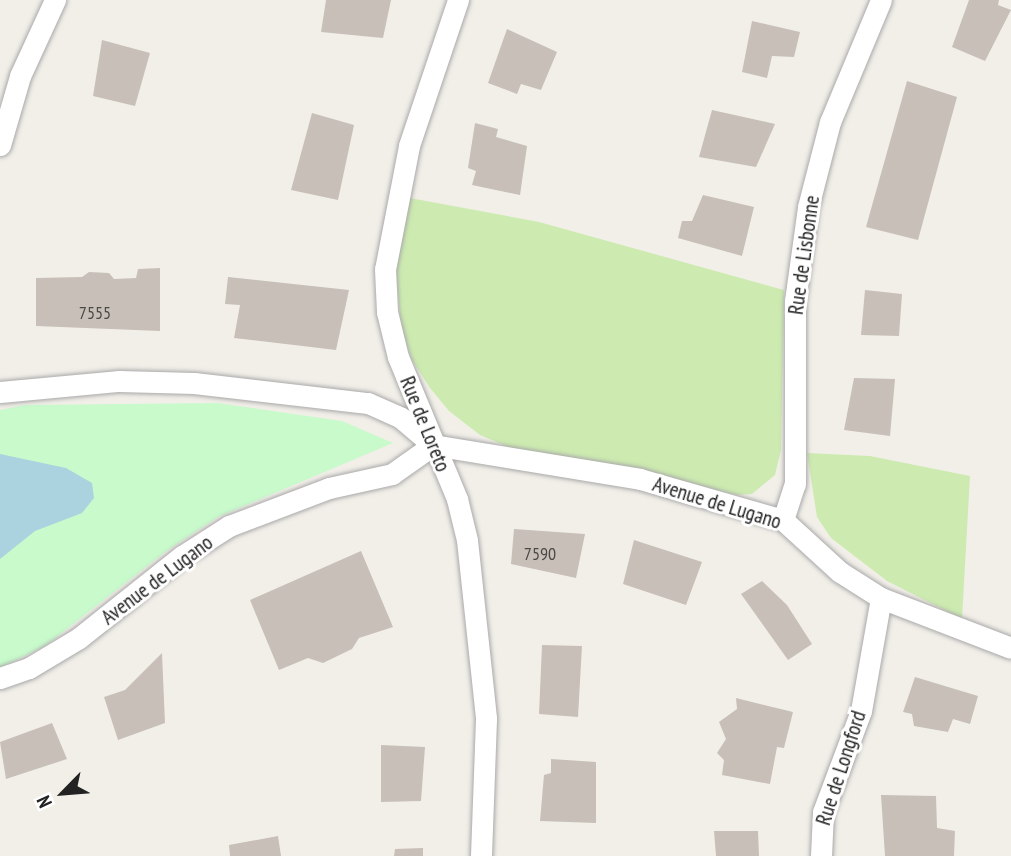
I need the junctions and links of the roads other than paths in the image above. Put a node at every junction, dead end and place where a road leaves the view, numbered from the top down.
1 (55, 0) edge
2 (458, 0) edge
3 (881, 0) edge
4 (0, 145) edge
5 (0, 392) edge
6 (433, 445) junction
7 (783, 520) junction
8 (881, 598) junction
9 (1011, 648) edge
10 (0, 678) edge
11 (481, 856) edge
12 (821, 856) edge

1 - 4 street
2 - 6 street, Rue de Loreto
3 - 7 street, Rue de Lisbonne
5 - 6 street
6 - 7 street, Avenue de Lugano
6 - 10 street, Avenue de Lugano
6 - 11 street, Rue de Loreto
7 - 8 street, Avenue de Lugano
8 - 9 street, Avenue de Lugano
8 - 12 street, Rue de Longford

